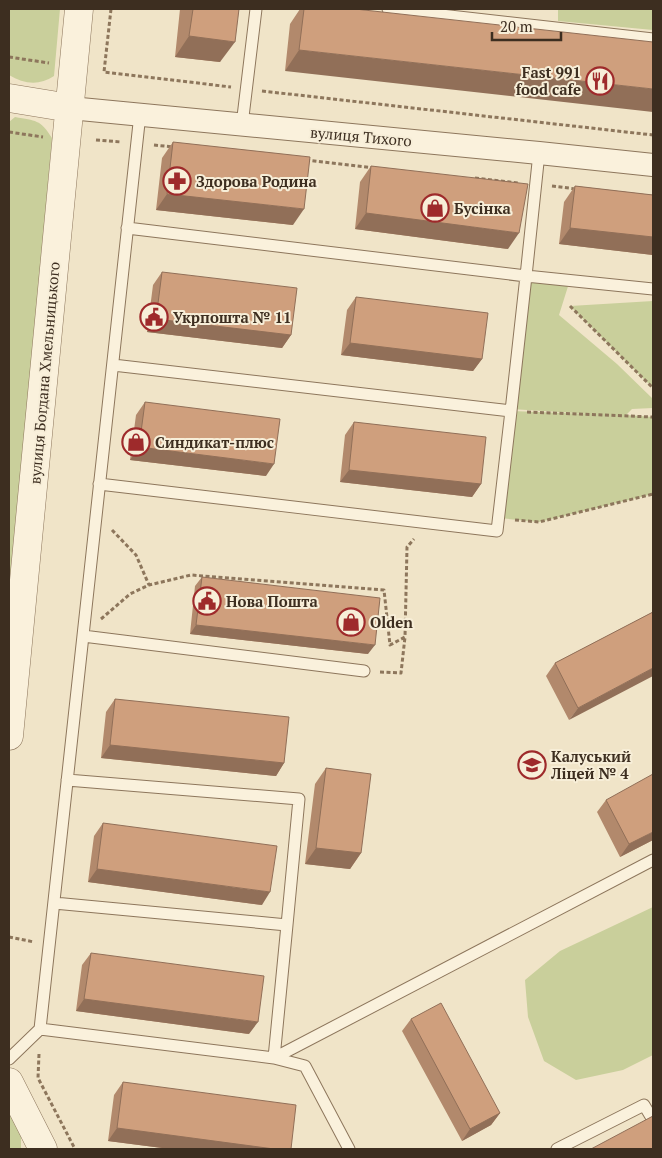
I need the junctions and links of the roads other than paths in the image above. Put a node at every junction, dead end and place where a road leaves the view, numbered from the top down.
1 (79, 9) edge
2 (256, 9) edge
3 (388, 9) edge
4 (653, 39) edge
5 (9, 98) edge
6 (70, 108) junction
7 (140, 114) junction
8 (242, 124) junction
9 (539, 153) junction
10 (653, 165) edge
11 (127, 228) junction
12 (526, 276) junction
13 (653, 289) edge
14 (112, 365) junction
15 (511, 411) junction
16 (99, 484) junction
17 (83, 636) junction
18 (364, 672) road end
19 (9, 736) edge
20 (67, 780) junction
21 (653, 860) edge
22 (54, 903) junction
23 (286, 925) junction
24 (40, 1029) junction
25 (274, 1058) junction
26 (9, 1059) edge
27 (9, 1082) edge
28 (649, 1102) edge
29 (653, 1120) edge
30 (44, 1149) edge
31 (349, 1149) edge
32 (557, 1149) edge

1 - 6 street, вулиця Богдана Хмельницького
2 - 8 lane
3 - 4 lane
5 - 6 street
6 - 7 street, вулиця Тихого
6 - 19 street, вулиця Богдана Хмельницького
7 - 8 street, вулиця Тихого
7 - 11 lane
8 - 9 street, вулиця Тихого
9 - 10 street, вулиця Тихого
9 - 12 lane
11 - 12 lane
11 - 14 lane
12 - 13 lane
12 - 15 lane
14 - 15 lane
14 - 16 lane
15 - 16 lane
16 - 17 lane
17 - 18 lane
17 - 20 lane
20 - 22 lane
20 - 23 lane
21 - 25 lane
22 - 23 lane
22 - 24 lane
23 - 25 lane
24 - 25 lane
24 - 26 lane
25 - 31 lane
27 - 30 street
28 - 29 lane
28 - 32 lane

